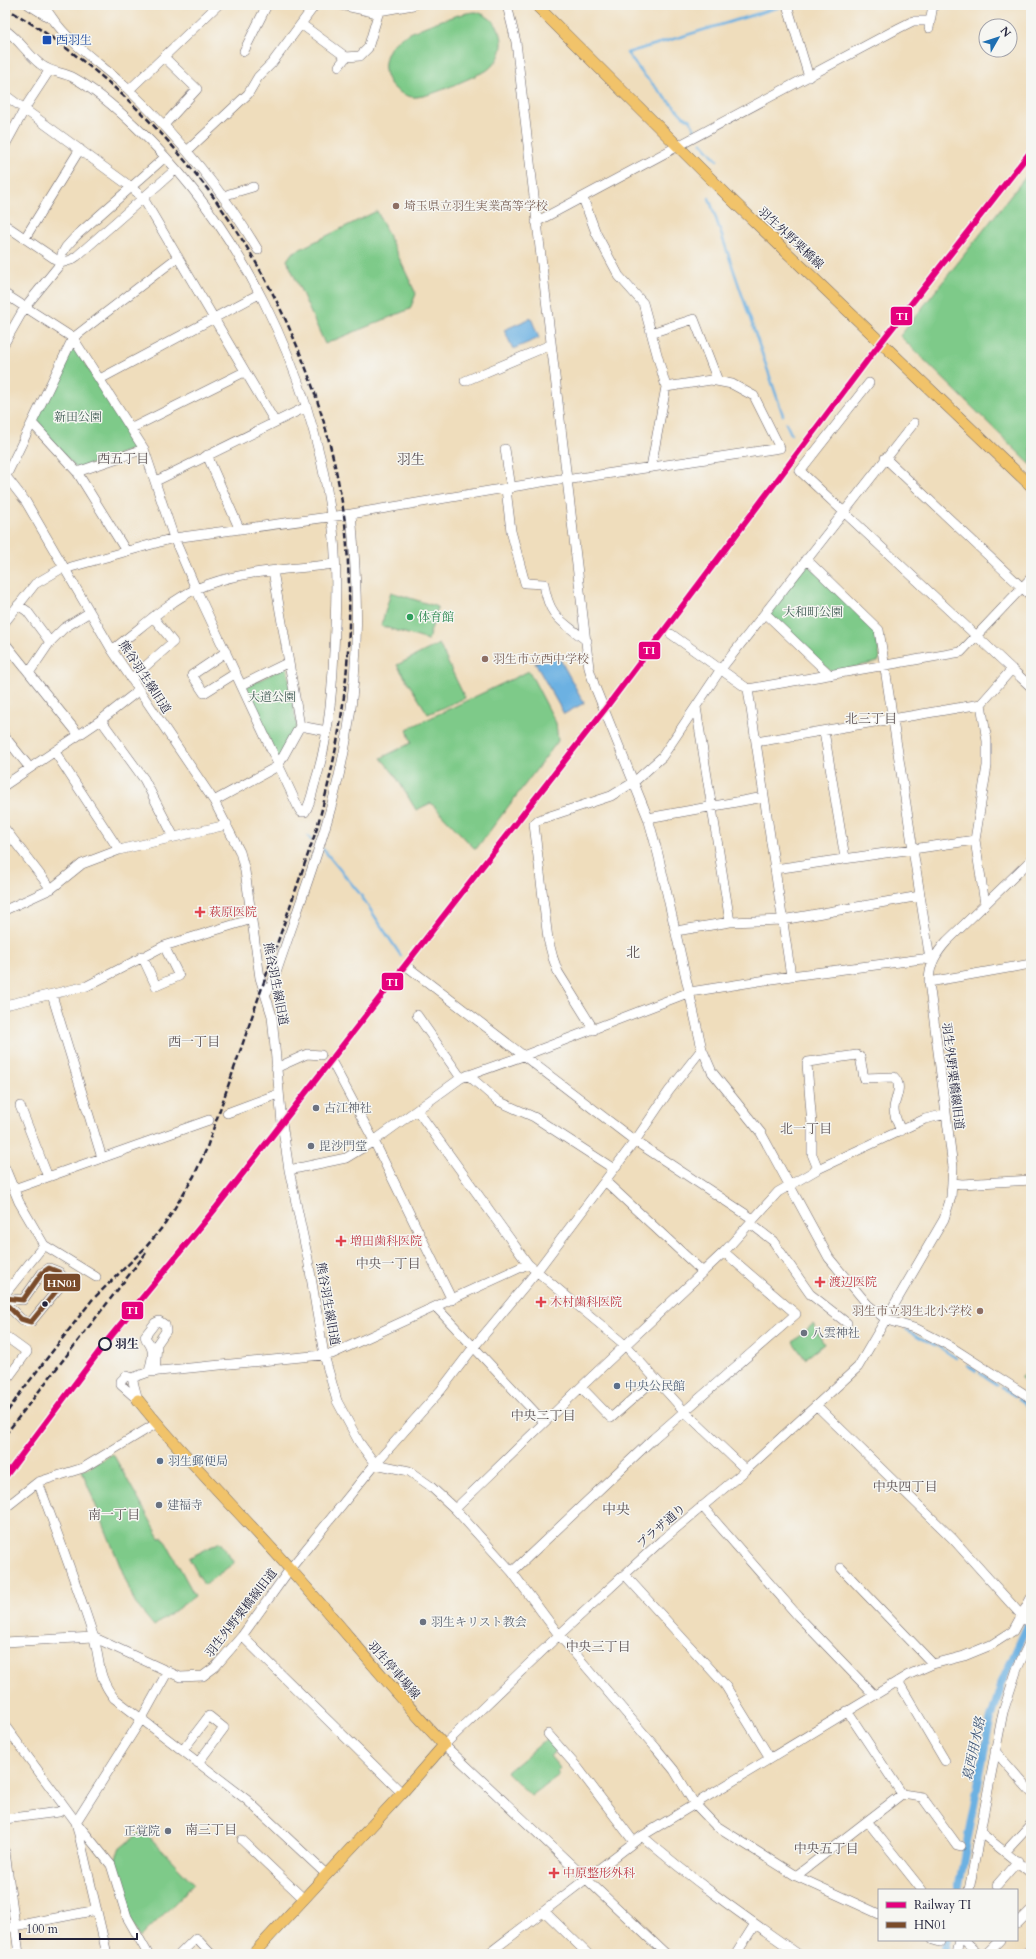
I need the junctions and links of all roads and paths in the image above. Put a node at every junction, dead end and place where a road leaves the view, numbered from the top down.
1 (23, 5) edge
2 (28, 5) edge
3 (44, 5) edge
4 (218, 5) edge
5 (267, 5) edge
6 (315, 5) edge
7 (340, 5) edge
8 (413, 5) edge
9 (507, 5) edge
10 (536, 5) edge
11 (787, 5) edge
12 (933, 5) edge
13 (208, 8) edge
14 (378, 11) junction
15 (52, 20) junction
16 (301, 24) junction
17 (5, 30) edge
18 (244, 50) dead end
19 (164, 57) junction
20 (346, 57) junction
21 (339, 66) dead end
22 (49, 71) junction
23 (809, 77) junction
24 (129, 90) junction
25 (5, 95) edge
26 (25, 109) junction
27 (164, 125) junction
28 (5, 146) edge
29 (678, 147) junction
30 (80, 149) junction
31 (187, 151) junction
32 (164, 158) junction
33 (175, 170) junction
34 (131, 187) junction
35 (253, 187) dead end
36 (143, 198) junction
37 (224, 198) junction
38 (583, 198) junction
39 (536, 222) junction
40 (5, 225) edge
41 (25, 238) junction
42 (258, 250) dead end
43 (178, 257) junction
44 (61, 263) junction
45 (5, 294) edge
46 (259, 294) junction
47 (25, 307) junction
48 (213, 318) junction
49 (651, 333) junction
50 (73, 338) junction
51 (5, 342) edge
52 (550, 345) junction
53 (244, 372) junction
54 (100, 379) junction
55 (465, 381) dead end
56 (718, 381) junction
57 (868, 383) dead end
58 (666, 387) junction
59 (306, 407) junction
60 (275, 422) junction
61 (32, 423) junction
62 (914, 423) dead end
63 (132, 428) junction
64 (144, 449) junction
65 (505, 449) dead end
66 (207, 455) junction
67 (885, 458) junction
68 (651, 467) junction
69 (77, 472) junction
70 (6, 475) edge
71 (566, 478) junction
72 (156, 481) junction
73 (1031, 486) edge
74 (508, 488) junction
75 (844, 511) junction
76 (351, 514) junction
77 (332, 516) junction
78 (239, 528) junction
79 (174, 538) junction
80 (126, 551) junction
81 (806, 559) junction
82 (334, 564) junction
83 (65, 568) junction
84 (273, 571) junction
85 (1031, 578) edge
86 (1022, 588) junction
87 (196, 589) junction
88 (1031, 596) edge
89 (18, 605) junction
90 (90, 612) junction
91 (765, 613) junction
92 (153, 617) junction
93 (5, 622) edge
94 (671, 634) dead end
95 (977, 637) junction
96 (587, 641) junction
97 (50, 642) junction
98 (5, 643) edge
99 (112, 650) junction
100 (226, 652) junction
101 (289, 662) junction
102 (885, 665) junction
103 (721, 669) junction
104 (1012, 669) junction
105 (29, 673) junction
106 (236, 673) junction
107 (830, 675) junction
108 (131, 679) junction
109 (242, 685) junction
110 (1031, 687) edge
111 (748, 689) junction
112 (138, 691) junction
113 (981, 704) junction
114 (696, 707) junction
115 (893, 719) junction
116 (101, 720) junction
117 (300, 726) junction
118 (327, 731) junction
119 (824, 731) junction
120 (79, 735) junction
121 (5, 737) edge
122 (756, 742) junction
123 (55, 752) junction
124 (278, 766) junction
125 (30, 768) junction
126 (634, 782) junction
127 (5, 785) edge
128 (764, 797) junction
129 (214, 801) junction
130 (712, 806) junction
131 (648, 818) junction
132 (227, 824) junction
133 (5, 829) edge
134 (174, 838) junction
135 (975, 840) junction
136 (913, 849) junction
137 (119, 850) junction
138 (845, 858) junction
139 (1031, 860) edge
140 (775, 869) junction
141 (51, 890) junction
142 (920, 896) junction
143 (985, 904) junction
144 (5, 910) edge
145 (252, 919) junction
146 (782, 920) junction
147 (730, 922) junction
148 (676, 931) junction
149 (164, 946) junction
150 (142, 956) junction
151 (933, 960) junction
152 (1031, 964) edge
153 (410, 968) dead end
154 (791, 976) junction
155 (929, 982) junction
156 (690, 992) junction
157 (265, 994) junction
158 (52, 995) junction
159 (5, 1005) edge
160 (417, 1015) dead end
161 (594, 1030) junction
162 (702, 1049) junction
163 (321, 1055) dead end
164 (523, 1056) junction
165 (333, 1064) dead end
166 (276, 1068) junction
167 (465, 1077) junction
168 (278, 1094) junction
169 (20, 1106) dead end
170 (417, 1110) junction
171 (227, 1113) dead end
172 (946, 1114) junction
173 (209, 1120) dead end
174 (900, 1131) junction
175 (374, 1141) junction
176 (635, 1141) junction
177 (102, 1158) junction
178 (5, 1168) edge
179 (614, 1169) junction
180 (818, 1169) junction
181 (289, 1170) junction
182 (48, 1177) junction
183 (1031, 1180) edge
184 (605, 1181) junction
185 (953, 1183) junction
186 (790, 1185) junction
187 (14, 1189) junction
188 (751, 1221) junction
189 (44, 1245) junction
190 (724, 1252) junction
191 (528, 1264) junction
192 (537, 1271) junction
193 (703, 1272) junction
194 (96, 1278) dead end
195 (5, 1294) edge
196 (5, 1298) edge
197 (452, 1300) junction
198 (5, 1303) edge
199 (436, 1307) junction
200 (887, 1320) junction
201 (847, 1323) dead end
202 (5, 1336) edge
203 (625, 1345) junction
204 (473, 1348) junction
205 (324, 1355) junction
206 (152, 1372) junction
207 (655, 1379) junction
208 (5, 1382) edge
209 (581, 1387) junction
210 (138, 1400) joint
211 (1031, 1400) edge
212 (817, 1406) junction
213 (685, 1412) junction
214 (544, 1422) junction
215 (157, 1423) junction
216 (375, 1464) junction
217 (746, 1470) junction
218 (38, 1482) junction
219 (702, 1506) junction
220 (5, 1508) edge
221 (455, 1509) junction
222 (841, 1568) dead end
223 (290, 1569) junction
224 (512, 1572) junction
225 (625, 1575) junction
226 (1031, 1598) edge
227 (1021, 1616) junction
228 (1031, 1626) edge
229 (559, 1635) junction
230 (242, 1636) junction
231 (94, 1637) junction
232 (1031, 1639) edge
233 (5, 1642) edge
234 (933, 1664) junction
235 (168, 1671) junction
236 (898, 1681) junction
237 (874, 1695) junction
238 (847, 1711) junction
239 (142, 1718) junction
240 (5, 1726) edge
241 (548, 1734) dead end
242 (444, 1745) junction
243 (183, 1750) junction
244 (995, 1751) junction
245 (770, 1758) junction
246 (945, 1761) dead end
247 (198, 1763) junction
248 (1031, 1792) edge
249 (402, 1793) junction
250 (902, 1794) junction
251 (694, 1803) junction
252 (64, 1807) junction
253 (5, 1819) edge
254 (867, 1821) junction
255 (76, 1822) junction
256 (1031, 1824) edge
257 (981, 1833) junction
258 (642, 1836) junction
259 (242, 1840) dead end
260 (634, 1842) junction
261 (961, 1846) dead end
262 (1006, 1851) junction
263 (5, 1852) edge
264 (1018, 1861) junction
265 (6, 1872) edge
266 (1031, 1873) edge
267 (327, 1875) junction
268 (796, 1876) junction
269 (586, 1878) junction
270 (997, 1885) dead end
271 (921, 1889) edge
272 (970, 1889) edge
273 (304, 1899) junction
274 (97, 1910) junction
275 (1031, 1910) edge
276 (544, 1911) junction
277 (878, 1914) edge
278 (1018, 1923) edge
279 (755, 1924) junction
280 (15, 1926) junction
281 (5, 1928) edge
282 (959, 1941) edge
283 (965, 1941) edge
284 (999, 1941) edge
285 (19, 1954) edge
286 (107, 1954) edge
287 (148, 1954) edge
288 (180, 1954) edge
289 (211, 1954) edge
290 (253, 1954) edge
291 (488, 1954) edge
292 (588, 1954) edge
293 (666, 1954) edge
294 (736, 1954) edge
295 (798, 1954) edge
296 (956, 1954) edge
297 (979, 1954) edge
298 (986, 1954) edge
299 (1027, 1954) edge
300 (1030, 1954) edge

1 - 2 street
2 - 15 street
3 - 15 street
4 - 13 street
5 - 18 street
6 - 16 street
7 - 14 street
8 - 14 street
9 - 39 street
10 - 29 main road, 羽生外野栗橋線
11 - 23 street
12 - 23 street
13 - 19 street
14 - 20 street
15 - 24 street
16 - 20 street
16 - 31 street
17 - 22 street
19 - 24 street
19 - 27 street
20 - 21 street
22 - 26 street
22 - 32 street
23 - 29 street
24 - 27 street
25 - 26 street
26 - 28 street
26 - 30 street
27 - 31 street
29 - 38 street
29 - 73 main road, 羽生外野栗橋線
30 - 34 street
30 - 41 street
31 - 37 street
32 - 33 street
32 - 34 street
33 - 36 street
33 - 46 street
34 - 36 street
34 - 44 street
35 - 37 street
36 - 43 street
36 - 44 street
37 - 42 street
38 - 39 street
38 - 49 street
39 - 52 street
40 - 41 street
41 - 44 street
43 - 48 street
43 - 50 street
44 - 47 street
45 - 47 street
46 - 48 street
46 - 59 street
47 - 50 street
47 - 51 street
48 - 53 street
48 - 54 street
49 - 56 street
49 - 58 street
50 - 54 street
50 - 61 street
52 - 55 street
52 - 71 street
53 - 60 street
53 - 63 street
54 - 63 street
56 - 58 street
56 - 68 street
57 - 75 street
58 - 68 street
59 - 60 street
59 - 77 street
60 - 66 street
61 - 69 street
61 - 70 street
62 - 67 street
63 - 64 street
64 - 69 street
64 - 72 street
65 - 74 street
66 - 72 street
66 - 78 street
67 - 75 street
67 - 86 street
68 - 71 street
69 - 80 street
70 - 83 street, 熊谷羽生線旧道
71 - 74 street
71 - 96 street
72 - 79 street
74 - 76 street
74 - 96 street
75 - 81 street
75 - 95 street
76 - 77 street
76 - 157 street
77 - 78 street
77 - 82 street
78 - 79 street
79 - 80 street
79 - 87 street
80 - 83 street
81 - 91 street
81 - 102 street
82 - 84 street
82 - 118 street
83 - 89 street
83 - 90 street, 熊谷羽生線旧道
84 - 87 street
84 - 101 street
85 - 86 street
86 - 88 street
86 - 95 street
87 - 92 street
87 - 100 street
89 - 93 street
89 - 97 street
90 - 97 street
90 - 99 street, 熊谷羽生線旧道
91 - 103 street
91 - 107 street
92 - 99 street
92 - 108 street
94 - 103 street
95 - 102 street
95 - 104 street
96 - 126 street
97 - 105 street
98 - 105 street
99 - 108 street, 熊谷羽生線旧道
100 - 106 street
100 - 106 street
101 - 109 street
101 - 117 street
102 - 107 street
102 - 115 street
103 - 111 street
103 - 114 street
104 - 110 street
104 - 113 street
105 - 120 street
106 - 109 street
107 - 111 street
108 - 112 street, 熊谷羽生線旧道
109 - 124 street
111 - 122 street
112 - 116 street
112 - 129 street, 熊谷羽生線旧道
113 - 115 street
113 - 135 street
114 - 126 street
114 - 130 street
115 - 119 street
115 - 136 street
116 - 120 street
116 - 134 street
117 - 118 street
117 - 124 street
118 - 124 street
119 - 122 street
119 - 138 street
120 - 123 street
121 - 125 street
122 - 128 street
123 - 125 street
123 - 137 street
124 - 129 street
125 - 127 street
126 - 131 street
126 - 161 street
128 - 130 street
128 - 140 street
129 - 132 street, 熊谷羽生線旧道
130 - 131 street
130 - 147 street
131 - 148 street
132 - 134 street
132 - 145 street, 熊谷羽生線旧道
133 - 141 street
134 - 137 street
135 - 136 street
135 - 143 street
136 - 138 street
136 - 142 street
137 - 141 street
138 - 140 street
139 - 143 street, 羽生外野栗橋線旧道
140 - 146 street
141 - 144 street
142 - 146 street
142 - 151 street
143 - 151 street, 羽生外野栗橋線旧道
145 - 149 street
145 - 157 street, 熊谷羽生線旧道
146 - 147 street
146 - 154 street
147 - 148 street
148 - 156 street
149 - 150 street
149 - 150 street
150 - 158 street
151 - 154 street
151 - 155 street, 羽生外野栗橋線旧道
152 - 155 street
153 - 164 street
154 - 156 street
155 - 172 street, 羽生外野栗橋線旧道
156 - 161 street
156 - 162 street
157 - 166 street, 熊谷羽生線旧道
158 - 159 street
158 - 177 street
160 - 167 street
161 - 164 street
162 - 176 street
162 - 186 street
163 - 166 street
164 - 167 street
164 - 176 street
165 - 175 street
166 - 168 street, 熊谷羽生線旧道
167 - 170 street
167 - 179 street
168 - 171 street
168 - 181 street, 熊谷羽生線旧道
169 - 182 street
170 - 175 street
170 - 191 street
172 - 174 street
172 - 185 street, 羽生外野栗橋線旧道
173 - 177 street
174 - 180 street
174 - 180 street
175 - 181 street
175 - 197 street
176 - 179 street
176 - 188 street
177 - 182 street
178 - 187 street
179 - 184 street
180 - 186 street
181 - 205 street, 熊谷羽生線旧道
182 - 187 street
183 - 185 street
184 - 192 street
184 - 193 street
185 - 200 street, 羽生外野栗橋線旧道
186 - 188 street
186 - 200 street
187 - 189 street
188 - 190 street
188 - 201 street
189 - 194 street
189 - 195 street
190 - 193 street
190 - 213 street
191 - 192 street
191 - 197 street
192 - 203 street
192 - 204 street
193 - 203 street
196 - 198 street
197 - 199 street
199 - 204 street
199 - 205 street
200 - 211 street
200 - 212 street, プラザ通り
202 - 208 street
203 - 207 street
203 - 209 street
204 - 214 street
204 - 216 street
205 - 206 street
205 - 216 street, 熊谷羽生線旧道
206 - 206 street
206 - 210 street
207 - 209 street
207 - 213 street
209 - 214 street
210 - 215 main road, 羽生停車場線
212 - 217 street, プラザ通り
212 - 227 street
213 - 217 street
213 - 224 street
214 - 221 street
215 - 218 street
215 - 223 main road, 羽生停車場線
216 - 221 street
216 - 223 street
217 - 219 street, プラザ通り
218 - 220 street
218 - 231 street
219 - 225 street, プラザ通り
219 - 237 street
221 - 224 street
222 - 234 street
223 - 230 street, 羽生外野栗橋線旧道
223 - 242 main road, 羽生停車場線
224 - 229 street
225 - 229 street, プラザ通り
225 - 245 street
226 - 227 street
227 - 228 street
227 - 234 street
229 - 242 street, プラザ通り
229 - 251 street
230 - 235 street, 羽生外野栗橋線旧道
230 - 249 street
231 - 233 street, 羽生外野栗橋線旧道
231 - 235 street, 羽生外野栗橋線旧道
231 - 239 street
232 - 244 street
234 - 236 street
235 - 239 street
236 - 237 street
236 - 246 street
237 - 238 street
238 - 245 street
238 - 250 street
239 - 243 street
239 - 255 street
240 - 252 street
241 - 260 street
242 - 249 main road
242 - 269 street
243 - 247 street
243 - 247 street
244 - 248 street
244 - 257 street
245 - 251 street
247 - 267 street
249 - 267 main road
250 - 254 street
250 - 261 street
251 - 258 street
251 - 268 street
252 - 253 street
252 - 255 street
254 - 268 street
254 - 271 street
255 - 274 street
255 - 287 street
256 - 262 street
257 - 262 street
257 - 272 street
258 - 260 street
258 - 279 street
259 - 273 street
260 - 269 street
262 - 264 street
263 - 265 street
264 - 266 street
264 - 270 street
265 - 280 street
267 - 273 main road
268 - 277 street
269 - 276 street
269 - 293 street
273 - 290 main road
274 - 280 street
274 - 286 street
275 - 278 street
276 - 291 street
276 - 292 street
279 - 294 street
279 - 295 street
280 - 281 street
280 - 285 street
282 - 296 street
283 - 297 street
284 - 298 street
288 - 289 street
299 - 300 street

